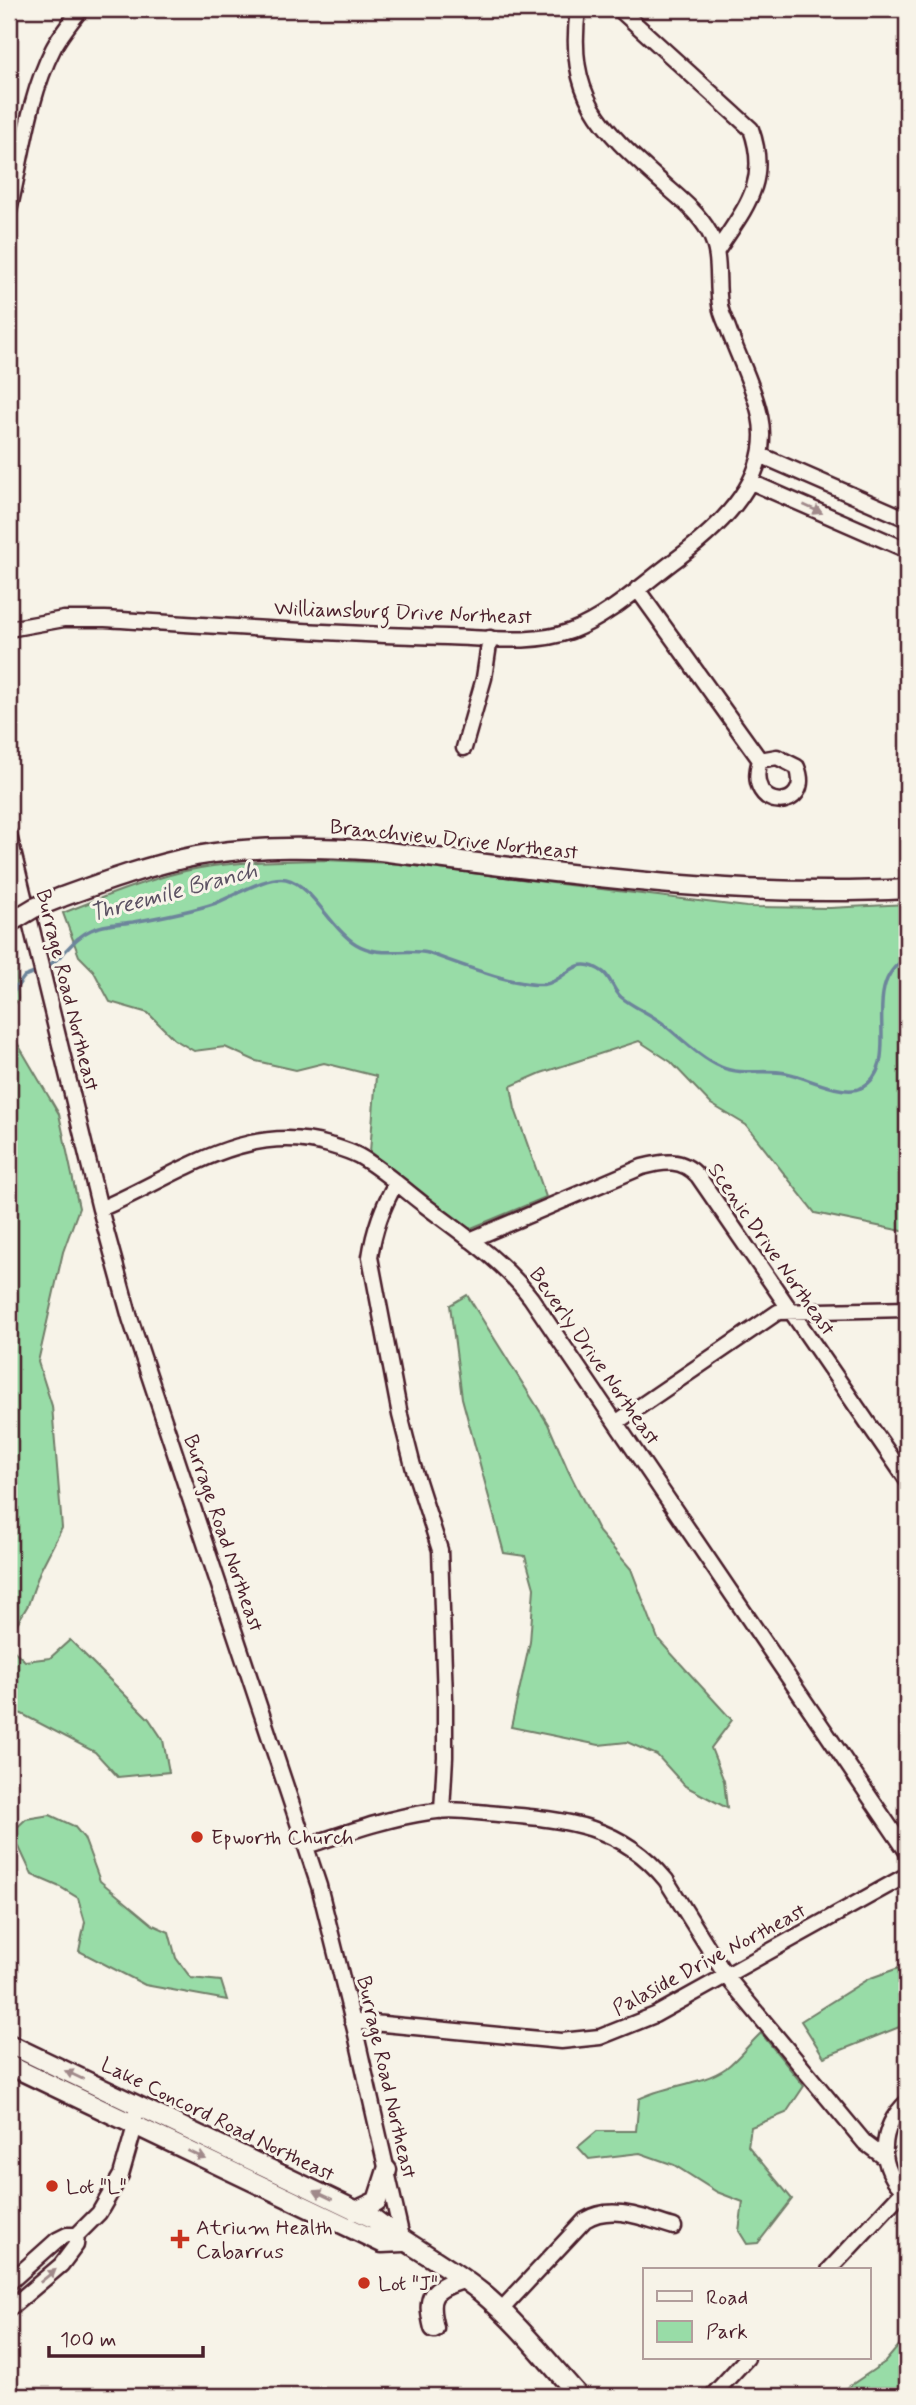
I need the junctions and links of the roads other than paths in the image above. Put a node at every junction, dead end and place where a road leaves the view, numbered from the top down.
1 (81, 9) edge
2 (578, 9) edge
3 (619, 9) edge
4 (9, 211) edge
5 (717, 251) junction
6 (760, 455) junction
7 (751, 482) junction
8 (907, 519) edge
9 (907, 550) edge
10 (637, 589) junction
11 (9, 629) edge
12 (490, 638) junction
13 (464, 748) dead end
14 (760, 760) dead end
15 (9, 835) edge
16 (907, 888) edge
17 (9, 923) edge
18 (396, 1183) junction
19 (100, 1209) junction
20 (470, 1240) junction
21 (907, 1309) edge
22 (790, 1311) junction
23 (617, 1422) junction
24 (907, 1480) edge
25 (442, 1811) junction
26 (306, 1846) junction
27 (907, 1852) edge
28 (907, 1875) edge
29 (726, 1976) junction
30 (352, 2021) junction
31 (9, 2044) edge
32 (9, 2065) edge
33 (907, 2102) edge
34 (136, 2105) junction
35 (135, 2126) junction
36 (885, 2158) junction
37 (387, 2170) junction
38 (905, 2191) edge
39 (356, 2211) junction
40 (674, 2227) dead end
41 (77, 2235) junction
42 (403, 2242) junction
43 (830, 2268) edge
44 (463, 2279) junction
45 (9, 2283) edge
46 (9, 2309) edge
47 (501, 2310) junction
48 (434, 2328) dead end
49 (745, 2360) edge
50 (579, 2396) edge
51 (712, 2396) edge

1 - 4 street
2 - 5 street, Williamsburg Drive Northeast
3 - 5 street
5 - 6 street, Williamsburg Drive Northeast
6 - 7 street, Williamsburg Drive Northeast
6 - 8 street
7 -> 9 street
7 - 10 street, Williamsburg Drive Northeast
10 - 12 street, Williamsburg Drive Northeast
10 - 14 street
11 - 12 street, Williamsburg Drive Northeast
12 - 13 street
15 - 19 street, Burrage Road Northeast
16 - 17 main road, Branchview Drive Northeast, bridge
18 - 19 street, Beverly Drive Northeast
18 - 20 street, Beverly Drive Northeast
18 - 25 street
19 - 26 street, Burrage Road Northeast
20 - 22 street, Scenic Drive Northeast
20 - 23 street, Beverly Drive Northeast
21 - 22 street
22 - 23 street
22 - 24 street, Scenic Drive Northeast
23 - 27 street, Beverly Drive Northeast
25 - 26 street
25 - 29 street
26 - 30 street, Burrage Road Northeast
28 - 29 street, Palaside Drive Northeast
29 - 30 street, Palaside Drive Northeast
29 - 36 street
30 - 37 street, Burrage Road Northeast
34 -> 31 main road, Lake Concord Road Northeast
32 - 35 main road, Lake Concord Road Northeast
33 - 36 street
34 - 35 street
39 -> 34 main road, Lake Concord Road Northeast
35 - 41 street
35 -> 42 main road, Lake Concord Road Northeast
36 - 38 street
37 - 39 main road
37 - 42 street, Burrage Road Northeast
38 - 43 street
39 - 42 main road, Lake Concord Road Northeast
40 - 47 street
41 - 45 street
46 -> 41 street
42 - 44 main road, Lake Concord Road Northeast
44 - 47 main road, Lake Concord Road Northeast
44 - 48 main road
47 - 50 main road, Lake Concord Road Northeast
49 - 51 street

